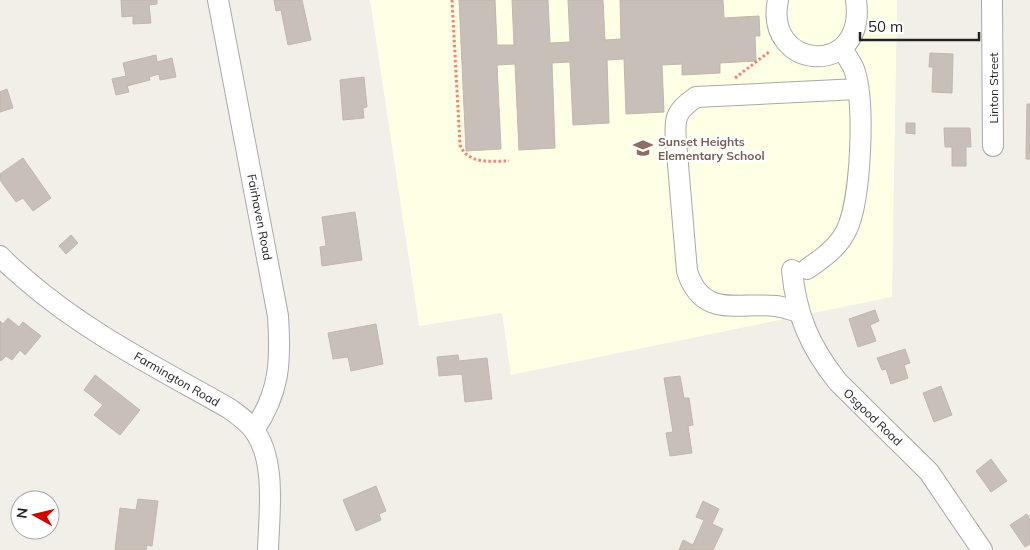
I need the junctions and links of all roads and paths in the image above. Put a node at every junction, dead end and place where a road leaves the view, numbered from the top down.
1 (218, 0) edge
2 (452, 0) edge
3 (778, 0) edge
4 (856, 0) edge
5 (992, 0) edge
6 (842, 49) junction
7 (769, 52) dead end
8 (730, 81) dead end
9 (858, 88) junction
10 (993, 146) dead end
11 (509, 161) dead end
12 (0, 256) edge
13 (799, 312) junction
14 (254, 430) junction
15 (268, 550) edge
16 (982, 550) edge

1 - 14 street, Fairhaven Road
2 - 11 path
3 - 6 street
4 - 6 street
5 - 10 street, Linton Street
6 - 9 street
7 - 8 path
9 - 13 street, Osgood Road
9 - 13 street
12 - 14 street, Farmington Road
13 - 16 street, Osgood Road
14 - 15 street, Farmington Road

